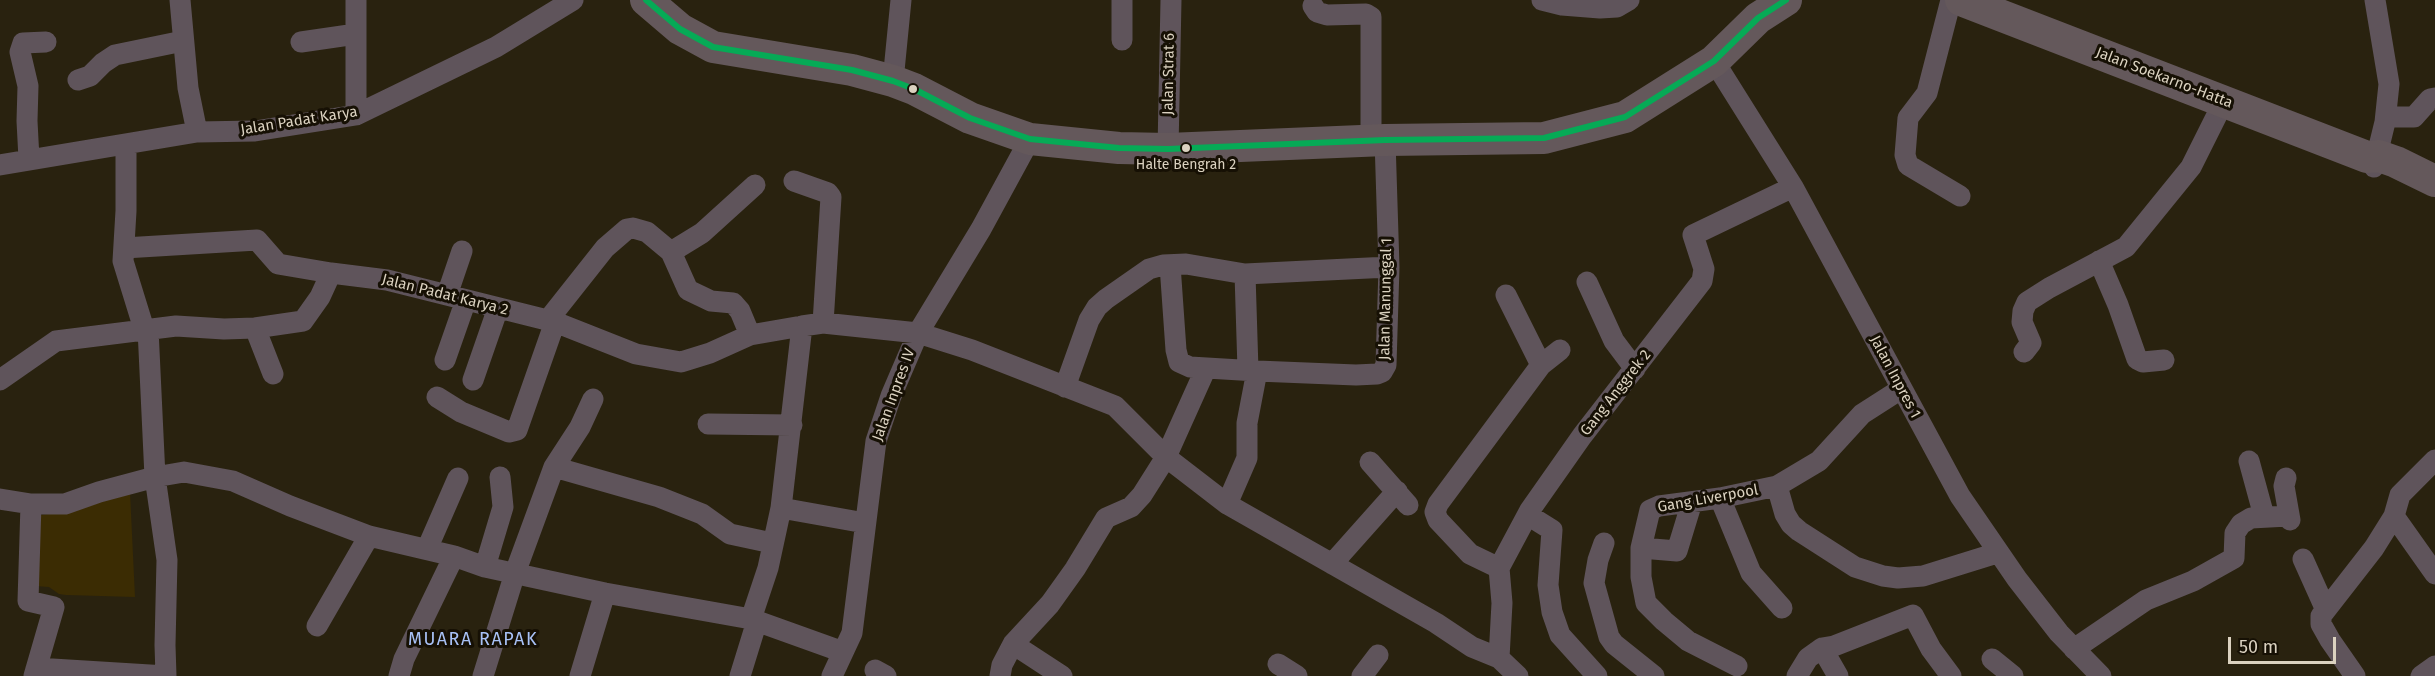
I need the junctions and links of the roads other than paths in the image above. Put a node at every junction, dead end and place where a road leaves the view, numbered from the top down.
1 (180, 0) edge
2 (356, 0) edge
3 (573, 0) edge
4 (646, 0) edge
5 (901, 0) edge
6 (1122, 0) edge
7 (1171, 0) edge
8 (1542, 0) edge
9 (1629, 0) edge
10 (1786, 0) edge
11 (1951, 0) edge
12 (1961, 0) edge
13 (2375, 0) edge
14 (1313, 6) dead end
15 (2007, 10) edge
16 (356, 34) junction
17 (1122, 40) dead end
18 (183, 41) junction
19 (46, 42) dead end
20 (301, 42) dead end
21 (1714, 61) junction
22 (78, 80) dead end
23 (893, 81) junction
24 (2435, 98) edge
25 (2224, 101) junction
26 (356, 115) junction
27 (2386, 117) junction
28 (197, 132) junction
29 (1030, 139) junction
30 (1378, 141) junction
31 (126, 145) junction
32 (1168, 149) junction
33 (29, 159) junction
34 (2373, 160) junction
35 (0, 165) edge
36 (794, 181) dead end
37 (2435, 181) edge
38 (754, 185) dead end
39 (1793, 187) junction
40 (1960, 196) dead end
41 (2435, 201) edge
42 (124, 248) junction
43 (462, 250) dead end
44 (671, 252) junction
45 (2099, 261) junction
46 (1170, 265) junction
47 (1389, 267) junction
48 (331, 273) junction
49 (1245, 274) junction
50 (1587, 282) dead end
51 (1506, 295) dead end
52 (457, 298) junction
53 (498, 308) junction
54 (551, 321) junction
55 (823, 323) junction
56 (802, 326) junction
57 (255, 328) junction
58 (146, 329) junction
59 (918, 333) junction
60 (750, 335) junction
61 (1560, 350) dead end
62 (2024, 352) dead end
63 (445, 360) dead end
64 (2164, 360) dead end
65 (1541, 365) junction
66 (1206, 368) junction
67 (1635, 369) junction
68 (1253, 371) junction
69 (273, 374) dead end
70 (0, 380) edge
71 (473, 380) dead end
72 (1065, 387) junction
73 (1901, 388) junction
74 (437, 397) dead end
75 (593, 399) dead end
76 (708, 424) dead end
77 (792, 425) junction
78 (1166, 457) junction
79 (2435, 460) edge
80 (2249, 461) dead end
81 (1370, 462) dead end
82 (554, 467) junction
83 (155, 477) junction
84 (500, 477) dead end
85 (458, 478) dead end
86 (2286, 478) dead end
87 (1777, 486) junction
88 (1720, 498) junction
89 (0, 499) edge
90 (1692, 502) junction
91 (31, 504) junction
92 (1227, 504) junction
93 (781, 508) junction
94 (1528, 515) junction
95 (2264, 516) junction
96 (2394, 516) junction
97 (865, 523) junction
98 (369, 536) junction
99 (772, 543) junction
100 (1604, 543) dead end
101 (1641, 548) junction
102 (427, 549) junction
103 (1997, 553) junction
104 (454, 556) junction
105 (2303, 559) dead end
106 (1332, 564) junction
107 (485, 567) junction
108 (1500, 568) junction
109 (515, 573) junction
110 (2435, 574) edge
111 (605, 593) junction
112 (1782, 608) dead end
113 (2325, 608) junction
114 (754, 620) junction
115 (317, 626) dead end
116 (1013, 645) junction
117 (1822, 648) junction
118 (2074, 649) junction
119 (843, 652) junction
120 (1378, 655) dead end
121 (1499, 658) junction
122 (1992, 659) dead end
123 (1278, 664) dead end
124 (1737, 666) dead end
125 (2435, 666) edge
126 (35, 672) edge
127 (1364, 675) edge
128 (166, 676) edge
129 (399, 676) edge
130 (483, 676) edge
131 (580, 676) edge
132 (740, 676) edge
133 (832, 676) edge
134 (1000, 676) edge
135 (1062, 676) edge
136 (1297, 676) edge
137 (1518, 676) edge
138 (1597, 676) edge
139 (1654, 676) edge
140 (1797, 676) edge
141 (1838, 676) edge
142 (1951, 676) edge
143 (2013, 676) edge
144 (2101, 676) edge
145 (2355, 676) edge
146 (2421, 676) edge

1 - 18 street
2 - 16 street
3 - 26 street, Jalan Padat Karya
4 - 23 highway
5 - 23 street
6 - 17 street
7 - 32 street, Jalan Strat 6
8 - 9 street
10 - 21 highway
11 - 40 street
12 - 15 highway, Jalan Soekarno-Hatta
13 - 27 street
14 - 30 street, Jalan Manunggal 1
15 - 25 highway, Jalan Soekarno-Hatta
16 - 20 street
16 - 26 street
18 - 22 street
18 - 28 street
19 - 33 street
21 - 30 highway
21 - 39 street, Jalan Inpres 1
23 - 29 highway
24 - 27 street
25 - 34 highway, Jalan Soekarno-Hatta
25 - 45 street
26 - 28 street, Jalan Padat Karya
27 - 34 street
28 - 31 street, Jalan Padat Karya
29 - 32 highway
29 - 59 street, Jalan Inpres IV
30 - 32 highway
30 - 47 street, Jalan Manunggal 1
31 - 33 street, Jalan Padat Karya
31 - 42 street
33 - 35 street, Jalan Padat Karya
34 - 37 highway, Jalan Soekarno-Hatta
34 - 41 highway, Jalan Soekarno-Hatta
36 - 55 street
38 - 44 street
39 - 67 street, Gang Anggrek 2
39 - 73 street, Jalan Inpres 1
42 - 48 street, Jalan Padat Karya 2
42 - 58 street
43 - 52 street
44 - 54 street
44 - 60 street
45 - 62 street
45 - 64 street
46 - 49 street
46 - 66 street
46 - 72 street
47 - 49 street
47 - 68 street, Jalan Manunggal 1
48 - 52 street, Jalan Padat Karya 2
48 - 57 street
49 - 68 street
50 - 67 street
51 - 65 street
52 - 53 street, Jalan Padat Karya 2
52 - 63 street
53 - 54 street, Jalan Padat Karya 2
53 - 71 street
54 - 60 street, Jalan Padat Karya 2
54 - 74 street
55 - 56 street, Jalan Padat Karya 2
55 - 59 street, Jalan Padat Karya 2
56 - 60 street, Jalan Padat Karya 2
56 - 77 street
57 - 58 street
57 - 69 street
58 - 70 street
58 - 83 street
59 - 72 street, Jalan Padat Karya 2
59 - 97 street, Jalan Inpres IV
61 - 65 street
65 - 108 street
66 - 68 street
66 - 78 street
67 - 94 street, Gang Anggrek 2
68 - 92 street
72 - 78 street, Jalan Padat Karya 2
73 - 87 street, Gang Liverpool
73 - 103 street, Jalan Inpres 1
75 - 82 street
76 - 77 street
77 - 93 street
78 - 92 street, Jalan Padat Karya 2
78 - 116 street
79 - 96 street
80 - 95 street
81 - 106 street
82 - 99 street
82 - 109 street
83 - 91 street
83 - 98 street
83 - 128 street
84 - 107 street
85 - 102 street
86 - 95 street
87 - 88 street, Gang Liverpool
87 - 103 street
88 - 90 street, Gang Liverpool
88 - 112 street
89 - 91 street
90 - 101 street, Gang Liverpool
90 - 101 street
91 - 126 street
92 - 106 street, Jalan Padat Karya 2
93 - 97 street
93 - 99 street
94 - 108 street, Gang Anggrek 2
94 - 138 street
95 - 118 street
96 - 110 street
96 - 113 street
97 - 119 street, Jalan Inpres IV
98 - 102 street
98 - 115 street
99 - 114 street
100 - 139 street
101 - 124 street, Gang Liverpool
102 - 104 street
103 - 118 street, Jalan Inpres 1
104 - 107 street
104 - 129 street
105 - 113 street
106 - 121 street, Jalan Padat Karya 2
107 - 109 street
108 - 121 street
109 - 111 street
109 - 130 street
111 - 114 street
111 - 131 street
113 - 145 street
114 - 119 street
114 - 132 street
116 - 134 street
116 - 135 street
117 - 140 street
117 - 141 street
117 - 142 street
118 - 144 street, Jalan Inpres 1
119 - 133 street, Jalan Inpres IV
120 - 127 street
121 - 137 street
122 - 143 street
123 - 136 street
125 - 146 street
126 - 128 street

